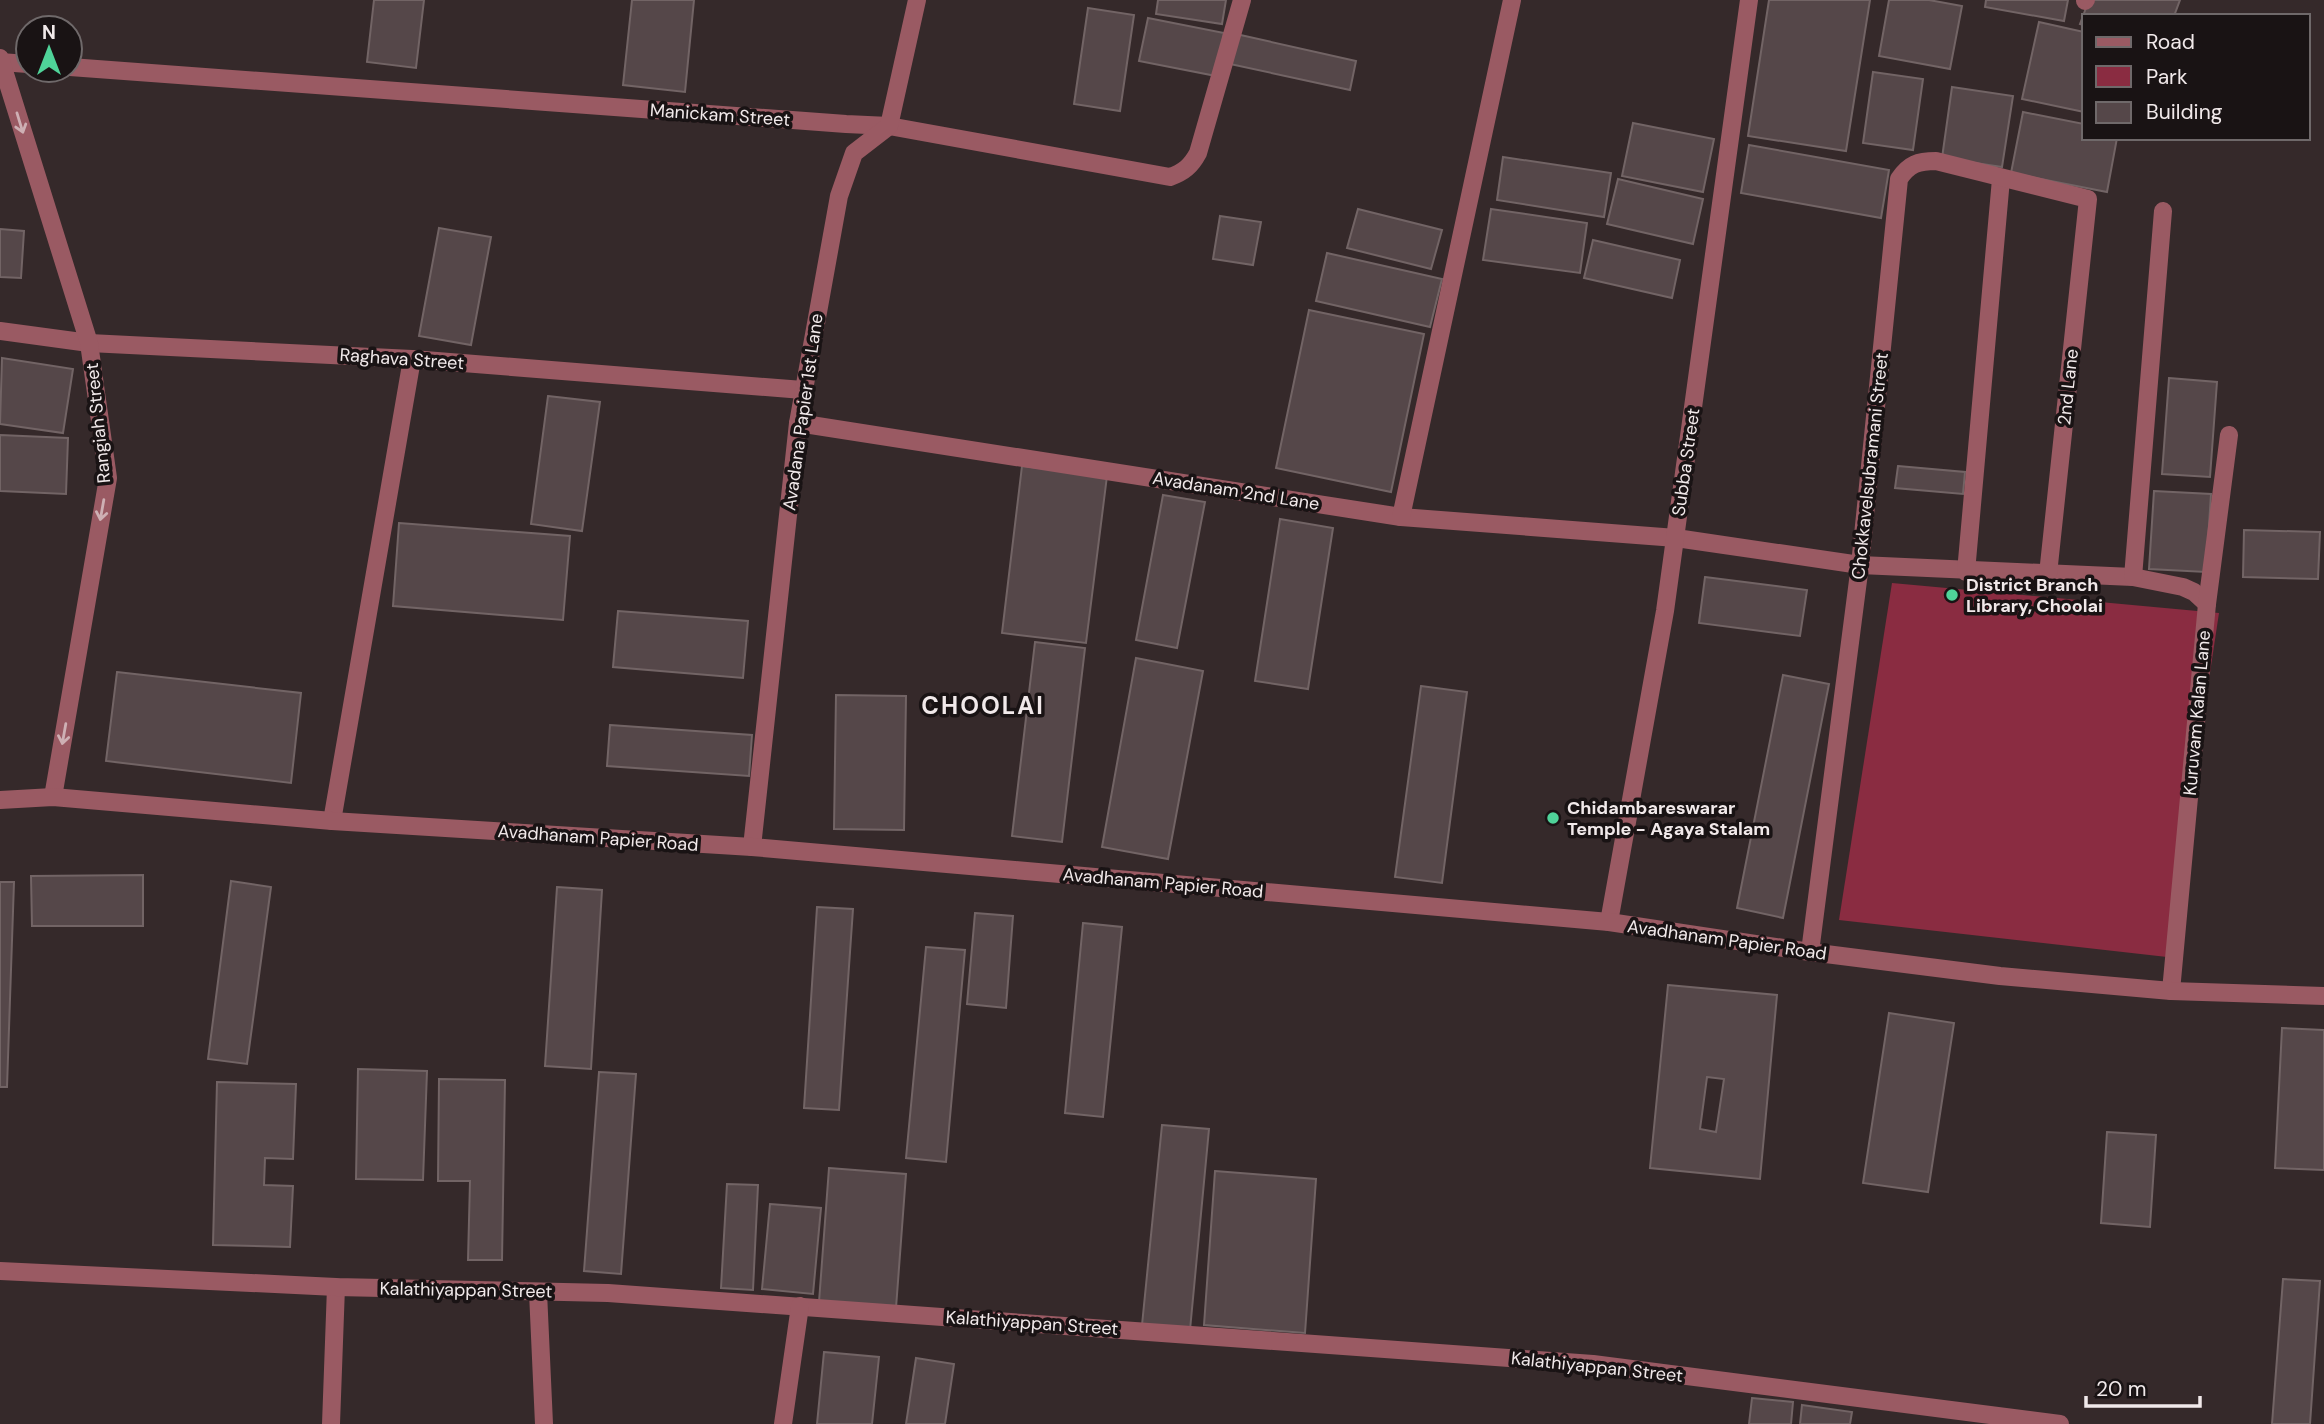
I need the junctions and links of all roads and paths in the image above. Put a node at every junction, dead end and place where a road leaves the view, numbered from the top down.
1 (916, 0) edge
2 (1242, 0) edge
3 (1512, 0) edge
4 (1749, 0) edge
5 (0, 61) edge
6 (84, 68) edge
7 (889, 126) junction
8 (2001, 179) junction
9 (2088, 199) joint
10 (2163, 211) dead end
11 (0, 331) edge
12 (89, 343) junction
13 (412, 359) junction
14 (803, 390) junction
15 (798, 423) junction
16 (2229, 435) dead end
17 (1401, 517) junction
18 (1676, 538) junction
19 (1860, 565) junction
20 (1966, 572) junction
21 (2048, 574) junction
22 (2133, 577) junction
23 (2207, 604) junction
24 (53, 797) junction
25 (0, 800) edge
26 (332, 821) junction
27 (752, 847) junction
28 (1609, 922) junction
29 (1810, 952) junction
30 (2171, 991) junction
31 (2324, 996) edge
32 (0, 1271) edge
33 (336, 1287) junction
34 (538, 1292) junction
35 (800, 1307) junction
36 (331, 1424) edge
37 (544, 1424) edge
38 (783, 1424) edge
39 (2060, 1424) edge

1 - 7 street
2 - 7 street, Manickam Street
3 - 17 street
4 - 18 street, Subba Street
5 -> 12 street, Rangiah Street
6 - 7 street, Manickam Street
7 - 14 street, Avadana Papier 1st Lane
8 - 9 street, Chokkavelsubramani Street
8 - 19 street, Chokkavelsubramani Street
8 - 20 street
9 - 21 street, 2nd Lane
10 - 22 street
11 - 12 street, Raghava Street
12 - 13 street, Raghava Street
12 -> 24 street, Rangiah Street
13 - 14 street, Raghava Street
13 - 26 street
14 - 15 street, Avadana Papier 1st Lane
15 - 17 street, Avadanam 2nd Lane
15 - 27 street, Avadana Papier 1st Lane
16 - 23 street, Kuruvam Kalan Lane
17 - 18 street, Avadanam 2nd Lane
18 - 19 street, Avadanam 2nd Lane
18 - 28 street, Subba Street
19 - 20 street, Avadanam 2nd Lane
19 - 29 street, Chokkavelsubramani Street
20 - 21 street, Avadanam 2nd Lane
21 - 22 street, Avadanam 2nd Lane
22 - 23 street, Avadanam 2nd Lane
23 - 30 street, Kuruvam Kalan Lane
24 - 25 street, Avadhanam Papier Road
24 - 26 street, Avadhanam Papier Road
26 - 27 street, Avadhanam Papier Road
27 - 28 street, Avadhanam Papier Road
28 - 29 street, Avadhanam Papier Road
29 - 30 street, Avadhanam Papier Road
30 - 31 street, Avadhanam Papier Road
32 - 33 street, Kalathiyappan Street
33 - 34 street, Kalathiyappan Street
33 - 36 street
34 - 35 street, Kalathiyappan Street
34 - 37 street
35 - 38 street
35 - 39 street, Kalathiyappan Street

